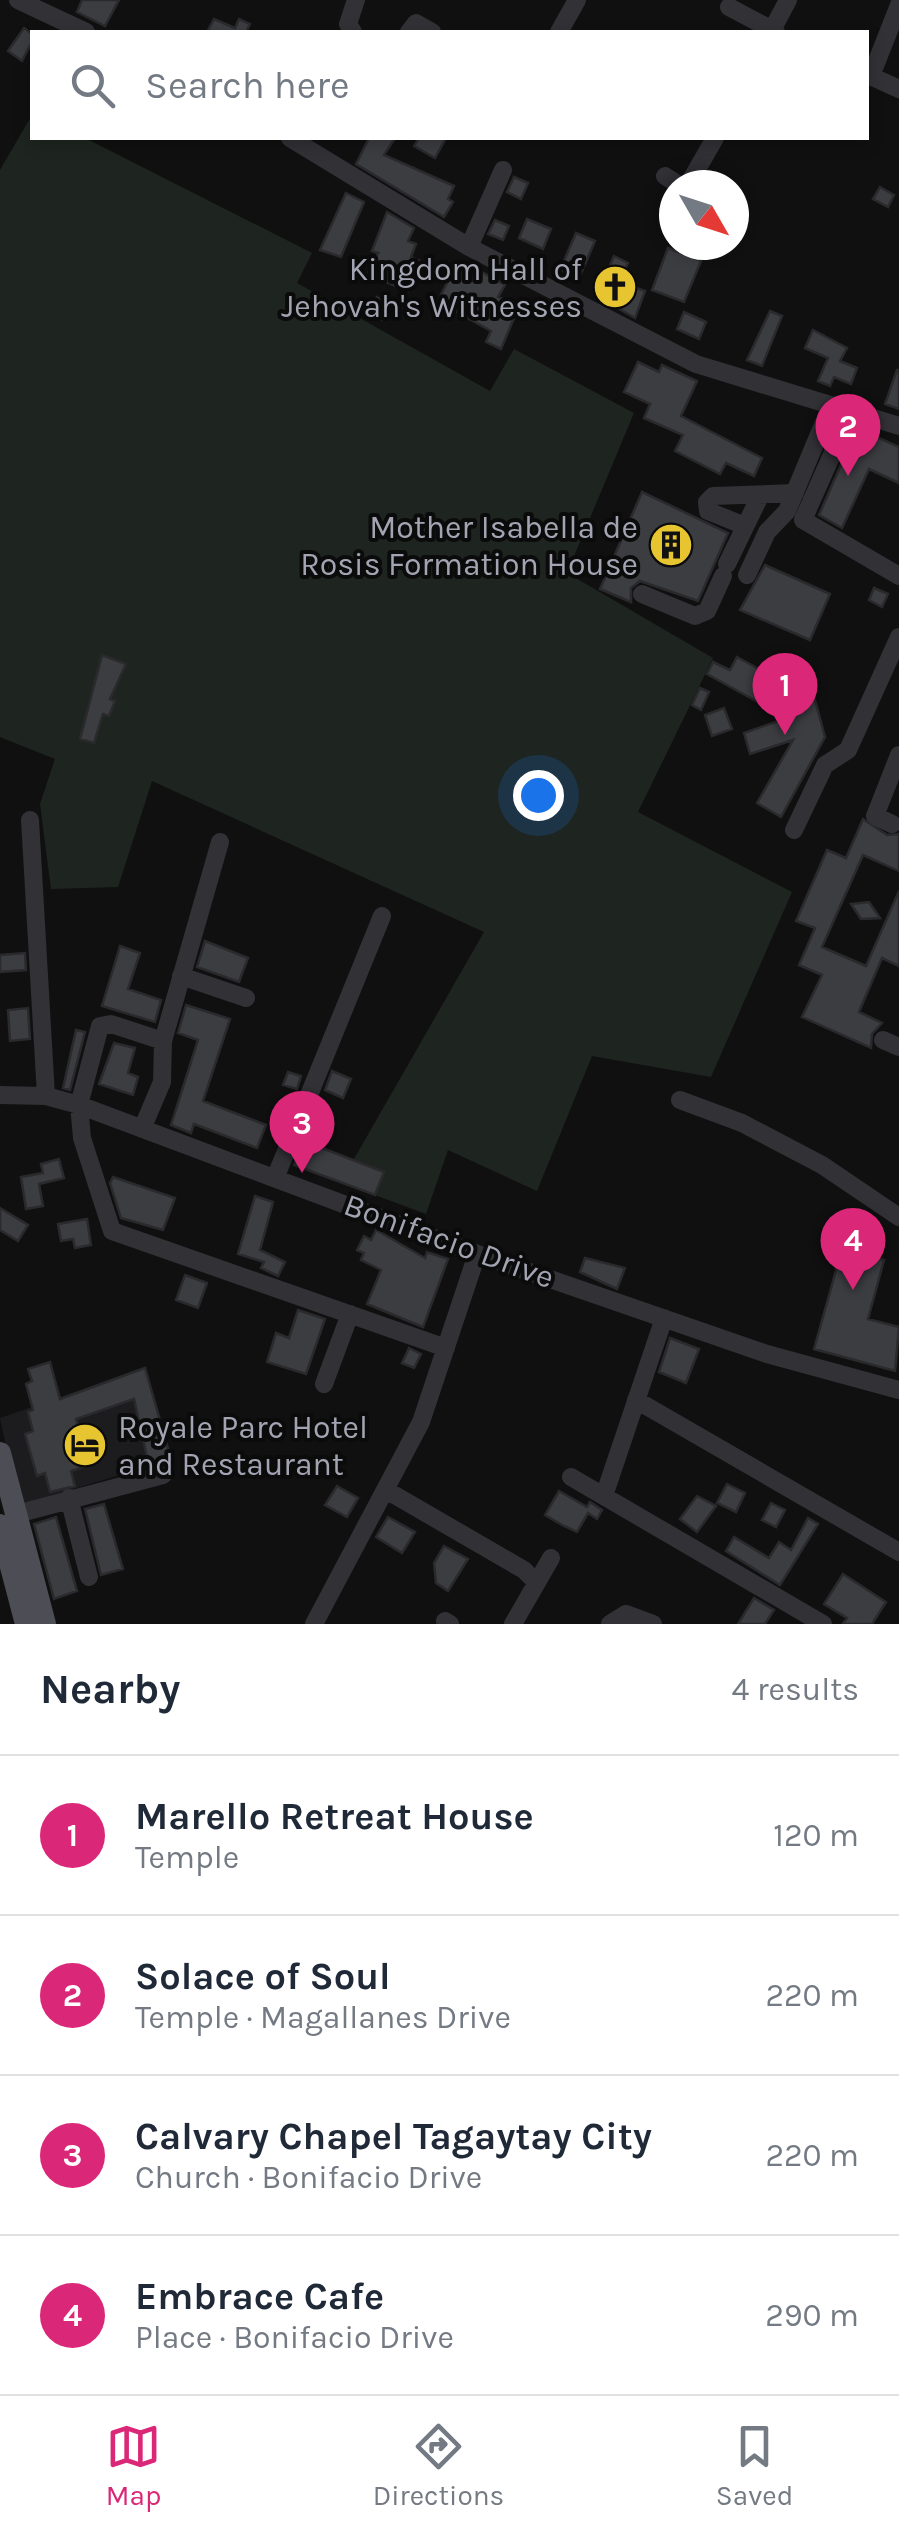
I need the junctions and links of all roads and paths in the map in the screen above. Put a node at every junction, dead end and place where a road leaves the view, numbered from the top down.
1 (18, 0) edge
2 (356, 0) edge
3 (576, 0) edge
4 (788, 0) edge
5 (899, 5) edge
6 (728, 7) dead end
7 (82, 30) edge
8 (352, 30) edge
9 (560, 30) edge
10 (769, 30) edge
11 (774, 30) edge
12 (869, 75) edge
13 (899, 89) edge
14 (298, 140) edge
15 (714, 140) edge
16 (324, 146) edge
17 (503, 170) dead end
18 (697, 170) edge
19 (468, 248) junction
20 (830, 408) junction
21 (850, 414) junction
22 (899, 426) edge
23 (795, 493) junction
24 (760, 496) junction
25 (745, 526) junction
26 (747, 575) dead end
27 (899, 576) edge
28 (642, 594) dead end
29 (899, 637) edge
30 (899, 755) edge
31 (30, 820) dead end
32 (892, 824) dead end
33 (794, 830) dead end
34 (220, 842) dead end
35 (382, 916) dead end
36 (182, 976) junction
37 (246, 998) dead end
38 (163, 1040) junction
39 (0, 1095) edge
40 (46, 1096) junction
41 (680, 1100) dead end
42 (80, 1105) junction
43 (142, 1129) junction
44 (276, 1176) junction
45 (899, 1217) edge
46 (477, 1254) junction
47 (350, 1314) junction
48 (664, 1318) junction
49 (446, 1348) junction
50 (324, 1384) dead end
51 (899, 1390) edge
52 (636, 1400) junction
53 (0, 1453) edge
54 (163, 1475) dead end
55 (570, 1478) dead end
56 (386, 1490) junction
57 (604, 1496) junction
58 (69, 1498) junction
59 (8, 1520) edge
60 (899, 1552) edge
61 (551, 1558) dead end
62 (89, 1576) dead end
63 (537, 1583) junction
64 (611, 1621) edge
65 (26, 1624) edge
66 (45, 1624) edge
67 (314, 1624) edge
68 (512, 1624) edge
69 (653, 1624) edge
70 (824, 1624) edge

1 - 7 street
2 - 8 street
3 - 9 street
4 - 11 street
5 - 12 street
6 - 10 street
12 - 13 street
14 - 16 street
15 - 18 street
16 - 19 street
17 - 19 street
19 - 20 street
20 - 21 street
20 - 23 street
21 - 22 street
21 - 27 street
23 - 24 street
23 - 26 street
24 - 25 street
24 - 25 street
25 - 28 street
29 - 33 street
30 - 32 street
31 - 40 street
34 - 36 street
35 - 44 street
36 - 37 street
36 - 38 street
38 - 42 street
38 - 43 street
39 - 40 street, Bonifacio Drive
40 - 42 street, Bonifacio Drive
41 - 45 street
42 - 43 street, Bonifacio Drive
42 - 47 street
43 - 44 street, Bonifacio Drive
44 - 46 street, Bonifacio Drive
46 - 48 street, Bonifacio Drive
46 - 49 street
47 - 49 street
47 - 50 street
48 - 51 street, Bonifacio Drive
48 - 52 street
49 - 56 street
52 - 57 street
52 - 60 street
53 - 59 main road
54 - 58 street
55 - 57 street
56 - 63 street
56 - 67 street
57 - 70 street
58 - 59 street
58 - 62 street
59 - 65 main road
59 - 66 main road
61 - 63 street
63 - 68 street
64 - 69 street

